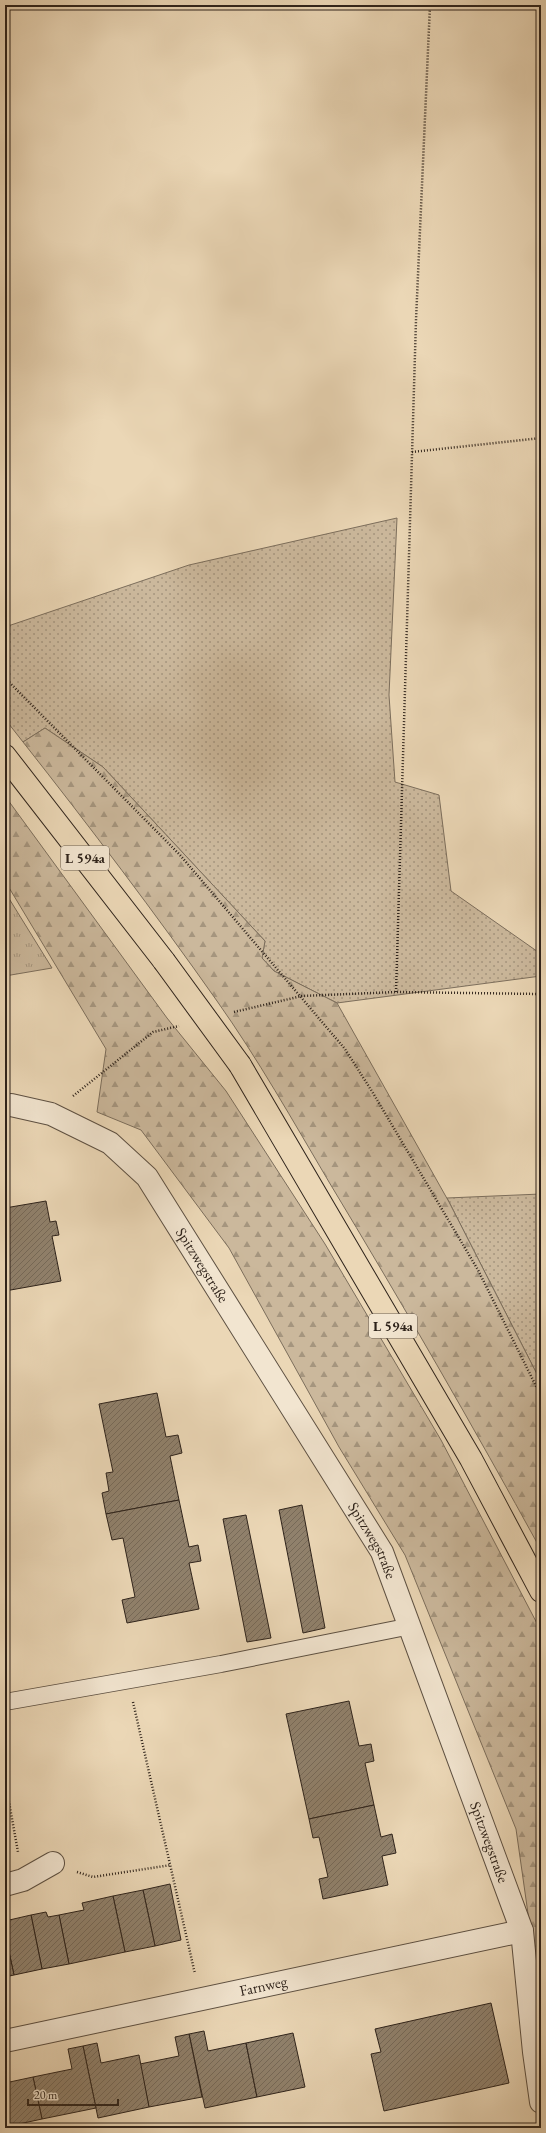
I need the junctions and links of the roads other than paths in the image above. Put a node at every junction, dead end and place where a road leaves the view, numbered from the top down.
1 (5, 756) edge
2 (5, 1106) edge
3 (541, 1591) edge
4 (411, 1626) junction
5 (5, 1702) edge
6 (53, 1863) road end
7 (14, 1883) edge
8 (522, 1931) junction
9 (5, 2041) edge
10 (541, 2102) edge

1 - 3 main road, L 594a, bridge
2 - 4 street, Spitzwegstraße
4 - 5 lane
4 - 8 street, Spitzwegstraße
6 - 7 street
8 - 9 street, Farnweg
8 - 10 street, Spitzwegstraße

